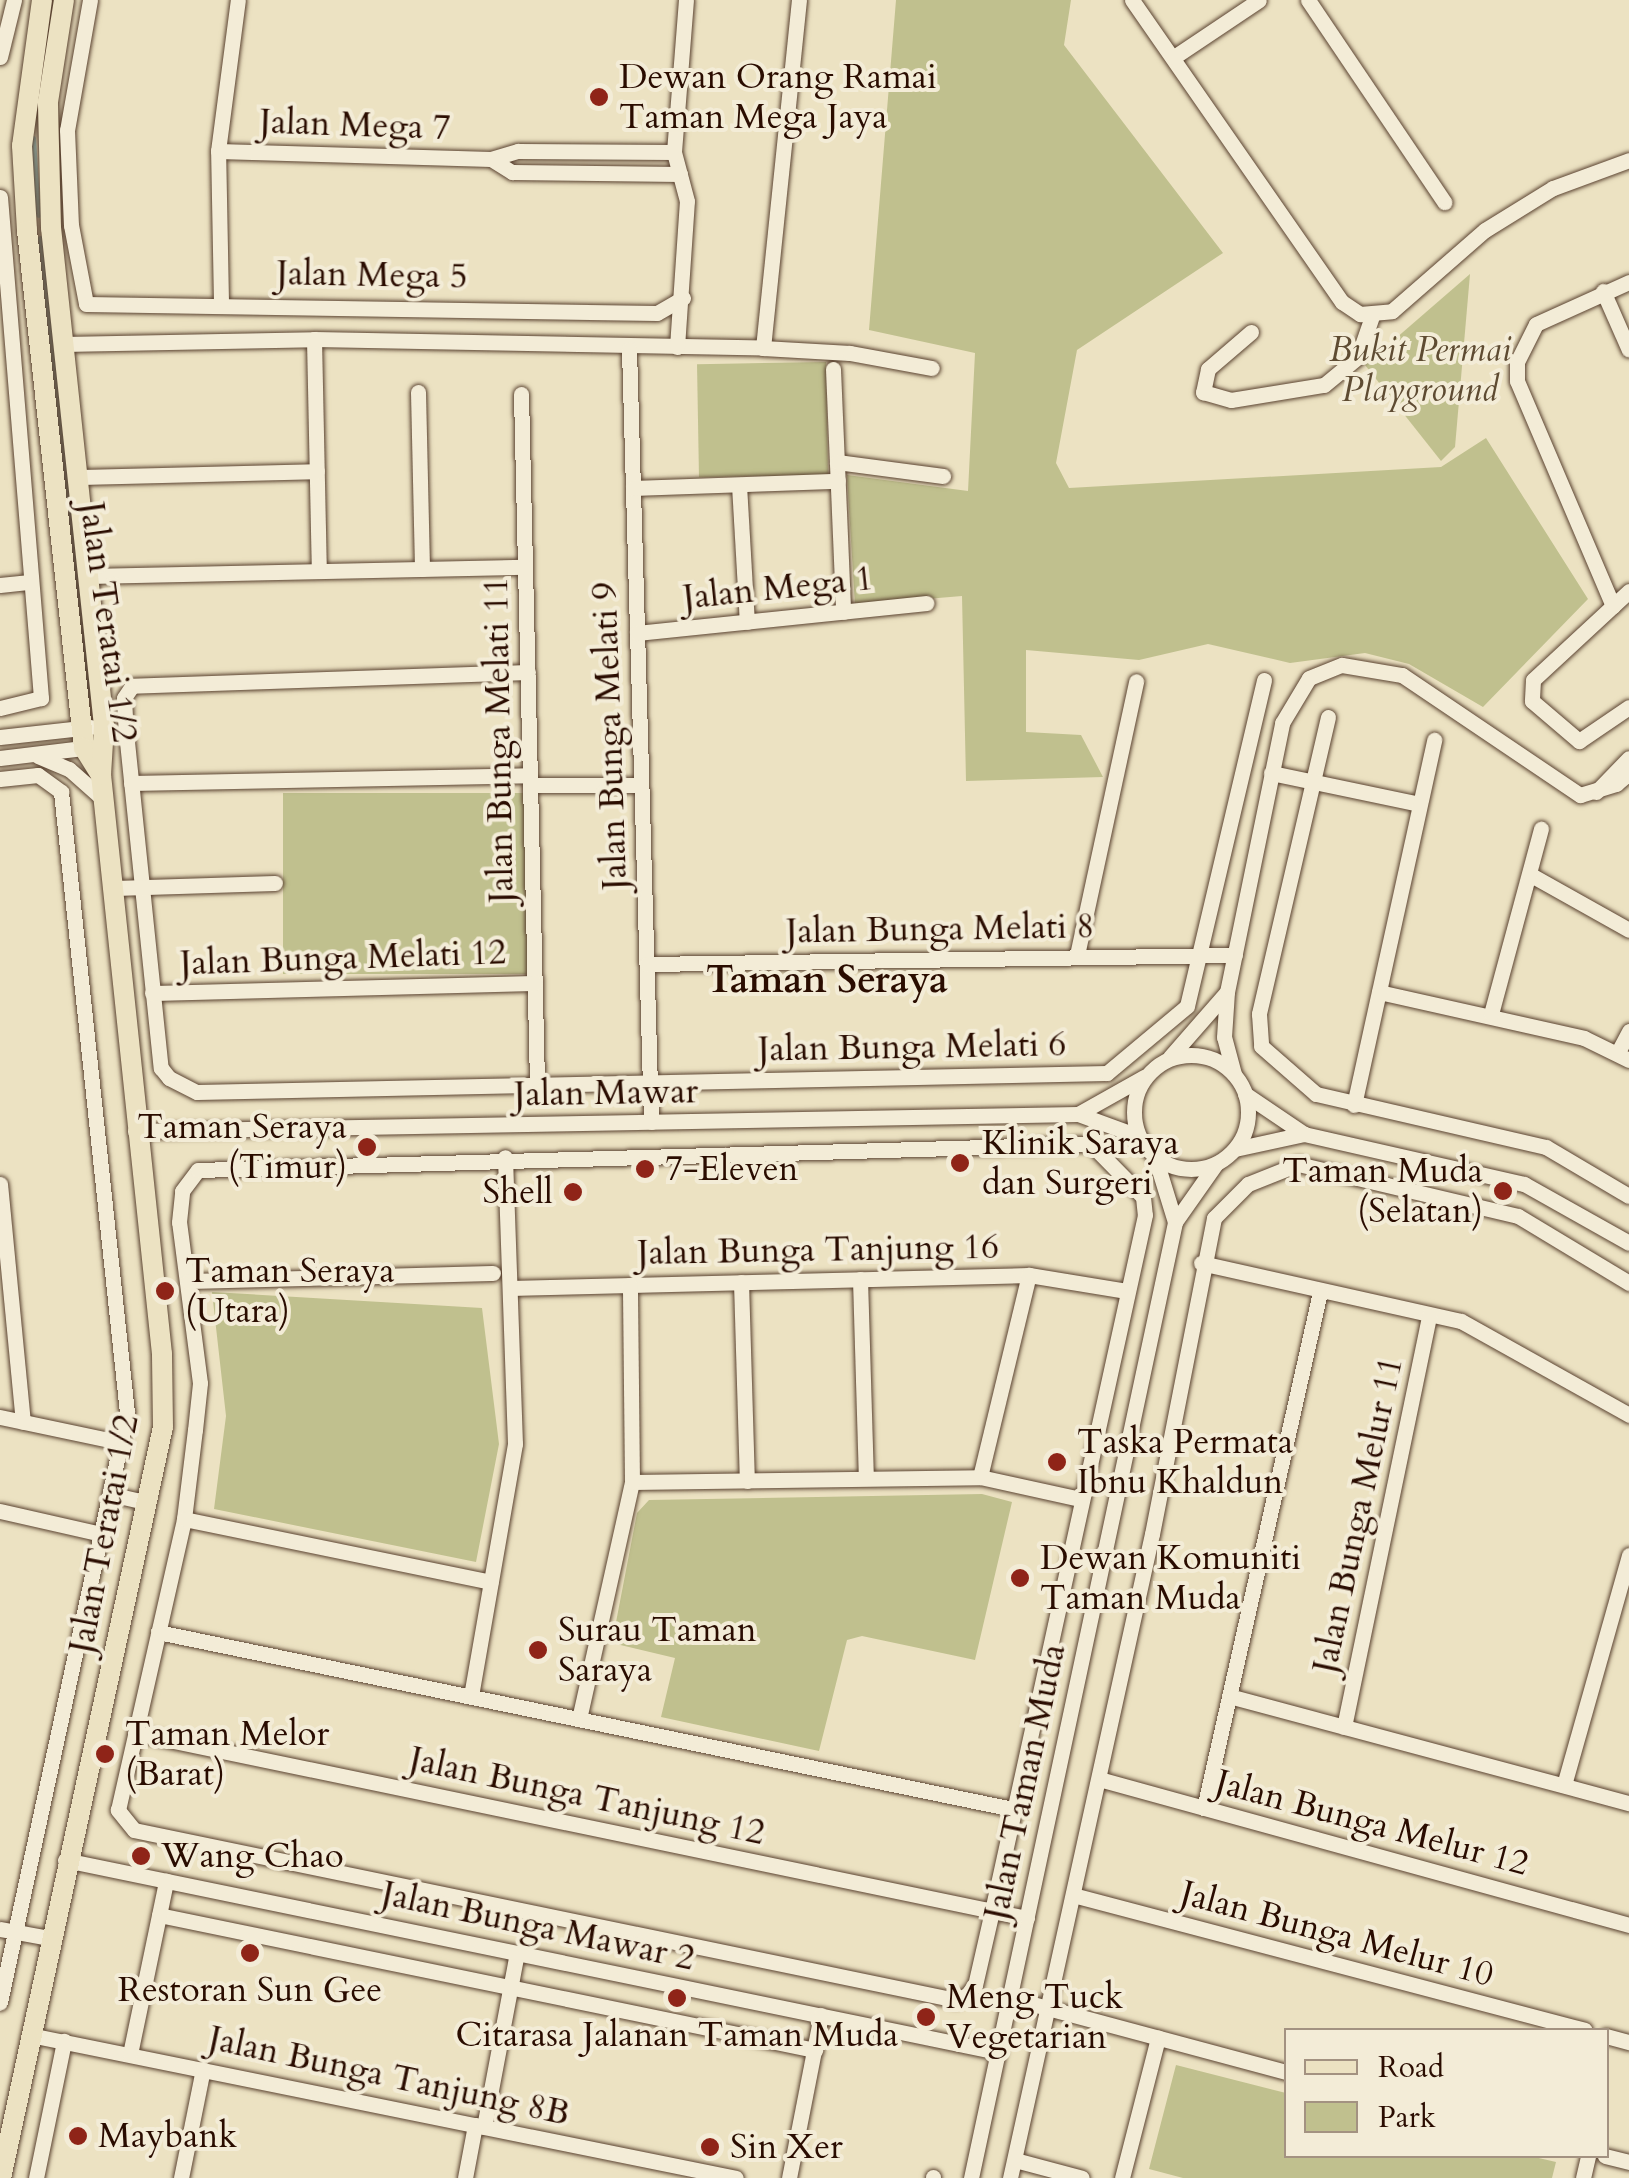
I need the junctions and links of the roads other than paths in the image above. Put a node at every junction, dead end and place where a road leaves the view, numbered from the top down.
1 (14, 0) edge
2 (42, 0) edge
3 (64, 0) edge
4 (90, 0) edge
5 (238, 0) edge
6 (686, 0) edge
7 (799, 0) edge
8 (1132, 0) edge
9 (1258, 0) edge
10 (1308, 0) edge
11 (0, 57) edge
12 (1174, 57) junction
13 (218, 151) junction
14 (674, 152) junction
15 (492, 159) junction
16 (1629, 160) edge
17 (680, 174) junction
18 (0, 196) edge
19 (1444, 202) dead end
20 (61, 226) junction
21 (28, 231) junction
22 (1629, 282) edge
23 (1603, 291) junction
24 (683, 298) junction
25 (3, 300) edge
26 (221, 302) junction
27 (36, 304) junction
28 (86, 304) joint
29 (657, 313) junction
30 (1372, 316) junction
31 (676, 324) junction
32 (1251, 332) dead end
33 (314, 340) junction
34 (4, 342) edge
35 (63, 344) junction
36 (676, 347) junction
37 (629, 348) junction
38 (763, 348) junction
39 (1629, 350) edge
40 (932, 368) dead end
41 (834, 369) dead end
42 (418, 392) dead end
43 (521, 394) dead end
44 (19, 459) junction
45 (0, 460) edge
46 (837, 462) junction
47 (317, 472) junction
48 (943, 476) dead end
49 (78, 477) junction
50 (838, 480) junction
51 (739, 485) junction
52 (632, 488) junction
53 (525, 567) junction
54 (422, 570) junction
55 (320, 571) junction
56 (88, 576) junction
57 (30, 582) junction
58 (0, 585) edge
59 (1629, 591) edge
60 (926, 604) dead end
61 (1613, 606) junction
62 (842, 612) junction
63 (747, 622) junction
64 (637, 633) junction
65 (528, 672) junction
66 (1264, 680) dead end
67 (1136, 682) dead end
68 (1629, 707) edge
69 (0, 708) edge
70 (1328, 717) dead end
71 (0, 737) edge
72 (94, 737) junction
73 (1434, 740) dead end
74 (30, 754) junction
75 (0, 758) edge
76 (1629, 758) edge
77 (1271, 773) junction
78 (1629, 773) edge
79 (0, 779) edge
80 (530, 780) junction
81 (1313, 782) junction
82 (131, 783) junction
83 (641, 784) junction
84 (1596, 792) junction
85 (104, 800) junction
86 (1419, 804) junction
87 (1542, 829) dead end
88 (1530, 875) junction
89 (275, 883) dead end
90 (114, 888) junction
91 (144, 888) junction
92 (1629, 930) edge
93 (1077, 955) junction
94 (1202, 955) junction
95 (1235, 955) junction
96 (646, 964) junction
97 (535, 983) junction
98 (1227, 992) junction
99 (1379, 992) junction
100 (152, 994) junction
101 (1491, 1014) junction
102 (1629, 1030) edge
103 (1623, 1056) edge
104 (1167, 1060) junction
105 (161, 1068) joint
106 (1234, 1074) junction
107 (1146, 1076) junction
108 (650, 1082) junction
109 (538, 1084) junction
110 (1246, 1094) junction
111 (1354, 1105) junction
112 (1078, 1114) junction
113 (651, 1122) junction
114 (482, 1125) junction
115 (135, 1131) junction
116 (1304, 1134) junction
117 (1138, 1136) junction
118 (1235, 1149) junction
119 (505, 1156) junction
120 (483, 1157) junction
121 (1154, 1157) junction
122 (1215, 1165) junction
123 (0, 1184) edge
124 (1629, 1196) edge
125 (1176, 1222) junction
126 (3, 1228) edge
127 (1629, 1242) edge
128 (1201, 1264) junction
129 (493, 1273) dead end
130 (1029, 1274) junction
131 (860, 1279) junction
132 (188, 1281) junction
133 (742, 1282) junction
134 (1629, 1283) edge
135 (630, 1285) junction
136 (510, 1288) junction
137 (1127, 1291) junction
138 (1320, 1292) junction
139 (1430, 1315) junction
140 (1629, 1415) edge
141 (0, 1417) edge
142 (23, 1422) junction
143 (163, 1427) junction
144 (195, 1430) junction
145 (123, 1443) junction
146 (980, 1477) junction
147 (866, 1478) junction
148 (747, 1481) junction
149 (632, 1482) junction
150 (110, 1494) junction
151 (1080, 1499) junction
152 (148, 1504) junction
153 (0, 1510) edge
154 (184, 1519) junction
155 (100, 1534) junction
156 (1629, 1555) edge
157 (491, 1582) junction
158 (158, 1632) junction
159 (470, 1696) junction
160 (1229, 1696) junction
161 (579, 1719) junction
162 (1344, 1727) junction
163 (135, 1733) junction
164 (1098, 1778) junction
165 (1564, 1785) junction
166 (1629, 1802) edge
167 (1204, 1808) junction
168 (1013, 1809) junction
169 (66, 1860) junction
170 (166, 1880) junction
171 (1073, 1895) junction
172 (992, 1910) junction
173 (158, 1915) junction
174 (1027, 1918) junction
175 (1629, 1924) edge
176 (7, 1930) edge
177 (50, 1938) junction
178 (517, 1953) junction
179 (510, 1987) junction
180 (1010, 1998) junction
181 (0, 2002) edge
182 (1046, 2008) junction
183 (822, 2015) junction
184 (1578, 2028) edge
185 (30, 2035) junction
186 (1158, 2038) junction
187 (64, 2041) junction
188 (815, 2050) junction
189 (998, 2052) junction
190 (130, 2054) junction
191 (203, 2069) junction
192 (1284, 2071) edge
193 (480, 2126) junction
194 (1014, 2160) junction
195 (0, 2178) edge
196 (36, 2178) edge
197 (181, 2178) edge
198 (465, 2178) edge
199 (736, 2178) edge
200 (789, 2178) edge
201 (972, 2178) edge
202 (1010, 2178) edge
203 (1082, 2178) edge
204 (1122, 2178) edge

1 - 11 street
2 - 21 main road, Jalan Teratai 1/2
3 - 20 main road, Jalan Teratai 1/2
4 - 20 street, Jalan Teratai 1/2
5 - 13 street
6 - 14 street
7 - 38 street
8 - 12 street
9 - 12 street
10 - 19 street
12 - 30 street
13 - 15 street, Jalan Mega 7
13 - 26 street
14 - 15 street, Jalan Mega 7
14 - 17 street
15 - 17 street, Jalan Mega 7
16 - 30 street
17 - 24 street
18 - 25 street, Jalan Teratai 1/2
20 - 21 street
20 - 28 street, Jalan Teratai 1/2
20 - 35 main road, Jalan Teratai 1/2
21 - 27 main road, Jalan Teratai 1/2
22 - 23 street
23 - 39 street
23 - 61 street
24 - 29 street
24 - 31 street
25 - 27 street
25 - 34 street, Jalan Teratai 1/2
26 - 28 street, Jalan Mega 5
26 - 29 street, Jalan Mega 5
27 - 72 main road, Jalan Teratai 1/2
29 - 31 street, Jalan Mega 5
30 - 32 street
31 - 36 street
33 - 35 street
33 - 37 street
33 - 47 street
34 - 44 street, Jalan Teratai 1/2
35 - 49 main road, Jalan Teratai 1/2
36 - 37 street
36 - 38 street
37 - 52 street, Jalan Bunga Melati 9
38 - 40 street
41 - 46 street
42 - 54 street
43 - 53 street, Jalan Bunga Melati 11
44 - 45 street
44 - 57 street, Jalan Teratai 1/2
46 - 48 street
46 - 50 street
47 - 49 street
47 - 55 street
49 - 56 main road, Jalan Teratai 1/2
50 - 51 street
50 - 62 street
51 - 52 street
51 - 63 street
52 - 64 street, Jalan Bunga Melati 9
53 - 54 street
53 - 65 street, Jalan Bunga Melati 11
54 - 55 street
55 - 56 street
56 - 72 main road, Jalan Teratai 1/2
57 - 58 street
57 - 69 street, Jalan Teratai 1/2
59 - 61 street
60 - 62 street, Jalan Mega 1
61 - 68 street
62 - 63 street, Jalan Mega 1
63 - 64 street, Jalan Mega 1
64 - 83 street, Jalan Bunga Melati 9
65 - 80 street, Jalan Bunga Melati 11
65 - 82 street, Jalan Teratai 1/2
66 - 94 street
67 - 93 street
70 - 81 street
71 - 72 street
72 - 74 street
72 - 85 main road, Jalan Teratai 1/2
73 - 86 street
74 - 75 street
74 - 85 street
76 - 84 street
77 - 81 street
77 - 84 street
77 - 95 street
78 - 84 street
79 - 145 street, Jalan Teratai 1/2
80 - 82 street
80 - 83 street
80 - 97 street, Jalan Bunga Melati 11
81 - 86 street
81 - 111 street
82 - 91 street, Jalan Teratai 1/2
83 - 96 street, Jalan Bunga Melati 9
85 - 90 main road, Jalan Teratai 1/2
86 - 99 street
87 - 88 street
88 - 92 street
88 - 101 street
89 - 91 street
90 - 91 street
90 - 115 main road, Jalan Teratai 1/2
91 - 100 street, Jalan Teratai 1/2
93 - 94 street, Jalan Bunga Melati 8
93 - 96 street, Jalan Bunga Melati 8
94 - 95 street, Jalan Bunga Melati 8
94 - 108 street, Jalan Bunga Melati 6
95 - 98 street
96 - 108 street, Jalan Bunga Melati 9
97 - 100 street, Jalan Bunga Melati 12
97 - 109 street, Jalan Bunga Melati 11
98 - 104 street
98 - 106 street
99 - 101 street
99 - 111 street
100 - 105 street, Jalan Teratai 1/2
101 - 103 street
102 - 103 street
104 - 106 street
104 - 107 street
105 - 109 street, Jalan Bunga Melati 6
106 - 110 street
107 - 112 street, Jalan Mawar
107 - 117 street
108 - 109 street, Jalan Bunga Melati 6
108 - 113 street, Jalan Bunga Melati 9
110 - 116 street
110 - 118 street
111 - 124 street
112 - 113 street, Jalan Mawar
112 - 117 street, Jalan Mawar
113 - 114 street, Jalan Mawar
114 - 115 street, Jalan Mawar
114 - 120 street
115 - 143 main road, Jalan Teratai 1/2
116 - 118 street
116 - 127 street
117 - 121 street
118 - 122 street
119 - 120 street
119 - 136 street
119 - 137 street
120 - 132 street
121 - 122 street
121 - 125 street, Jalan Taman Muda
122 - 125 street, Jalan Taman Muda
123 - 126 street
125 - 174 street, Jalan Taman Muda
126 - 142 street
128 - 134 street
128 - 138 street
128 - 164 street
129 - 132 street
130 - 131 street, Jalan Bunga Tanjung 16
130 - 137 street, Jalan Bunga Tanjung 16
130 - 146 street
131 - 133 street, Jalan Bunga Tanjung 16
131 - 147 street
132 - 144 street
133 - 135 street, Jalan Bunga Tanjung 16
133 - 148 street
135 - 136 street, Jalan Bunga Tanjung 16
135 - 149 street
136 - 157 street
137 - 151 street
138 - 139 street
138 - 160 street
139 - 140 street
139 - 162 street, Jalan Bunga Melur 11
141 - 142 street
142 - 145 street
143 - 144 street
143 - 152 main road, Jalan Teratai 1/2
144 - 154 street
145 - 150 street, Jalan Teratai 1/2
146 - 147 street
146 - 151 street
147 - 148 street
148 - 149 street
149 - 161 street
150 - 152 street
150 - 155 street, Jalan Teratai 1/2
151 - 168 street
152 - 169 main road, Jalan Teratai 1/2
153 - 155 street
154 - 157 street
154 - 158 street
155 - 176 street, Jalan Teratai 1/2
156 - 165 street
157 - 159 street
158 - 159 street
158 - 163 street
159 - 161 street
160 - 162 street
160 - 167 street
161 - 168 street
162 - 165 street
163 - 172 street, Jalan Bunga Tanjung 12
163 - 172 street
164 - 167 street, Jalan Bunga Melur 12
164 - 171 street
165 - 166 street
167 - 175 street, Jalan Bunga Melur 12
168 - 172 street
169 - 170 street, Jalan Bunga Mawar 2
169 - 177 main road, Jalan Teratai 1/2
170 - 173 street
170 - 178 street, Jalan Bunga Mawar 2
171 - 182 street
171 - 184 street, Jalan Bunga Melur 10
172 - 174 street, Jalan Bunga Tanjung 12
173 - 179 street
173 - 190 street
174 - 180 street, Jalan Taman Muda
176 - 177 street
176 - 181 street, Jalan Teratai 1/2
177 - 185 main road, Jalan Teratai 1/2
178 - 179 street
178 - 183 street, Jalan Bunga Mawar 2
179 - 188 street
179 - 193 street
180 - 182 street
180 - 189 street, Jalan Taman Muda
182 - 186 street
182 - 194 street
183 - 188 street
183 - 189 street, Jalan Bunga Mawar 2
185 - 187 street, Jalan Bunga Tanjung 8B
185 - 195 main road, Jalan Teratai 1/2
186 - 192 street
186 - 204 street
187 - 190 street, Jalan Bunga Tanjung 8B
187 - 196 street
188 - 200 street
189 - 201 street, Jalan Taman Muda
190 - 191 street, Jalan Bunga Tanjung 8B
191 - 193 street, Jalan Bunga Tanjung 8B
191 - 197 street
193 - 198 street
193 - 199 street, Jalan Bunga Tanjung 8B
194 - 202 street
194 - 203 street

